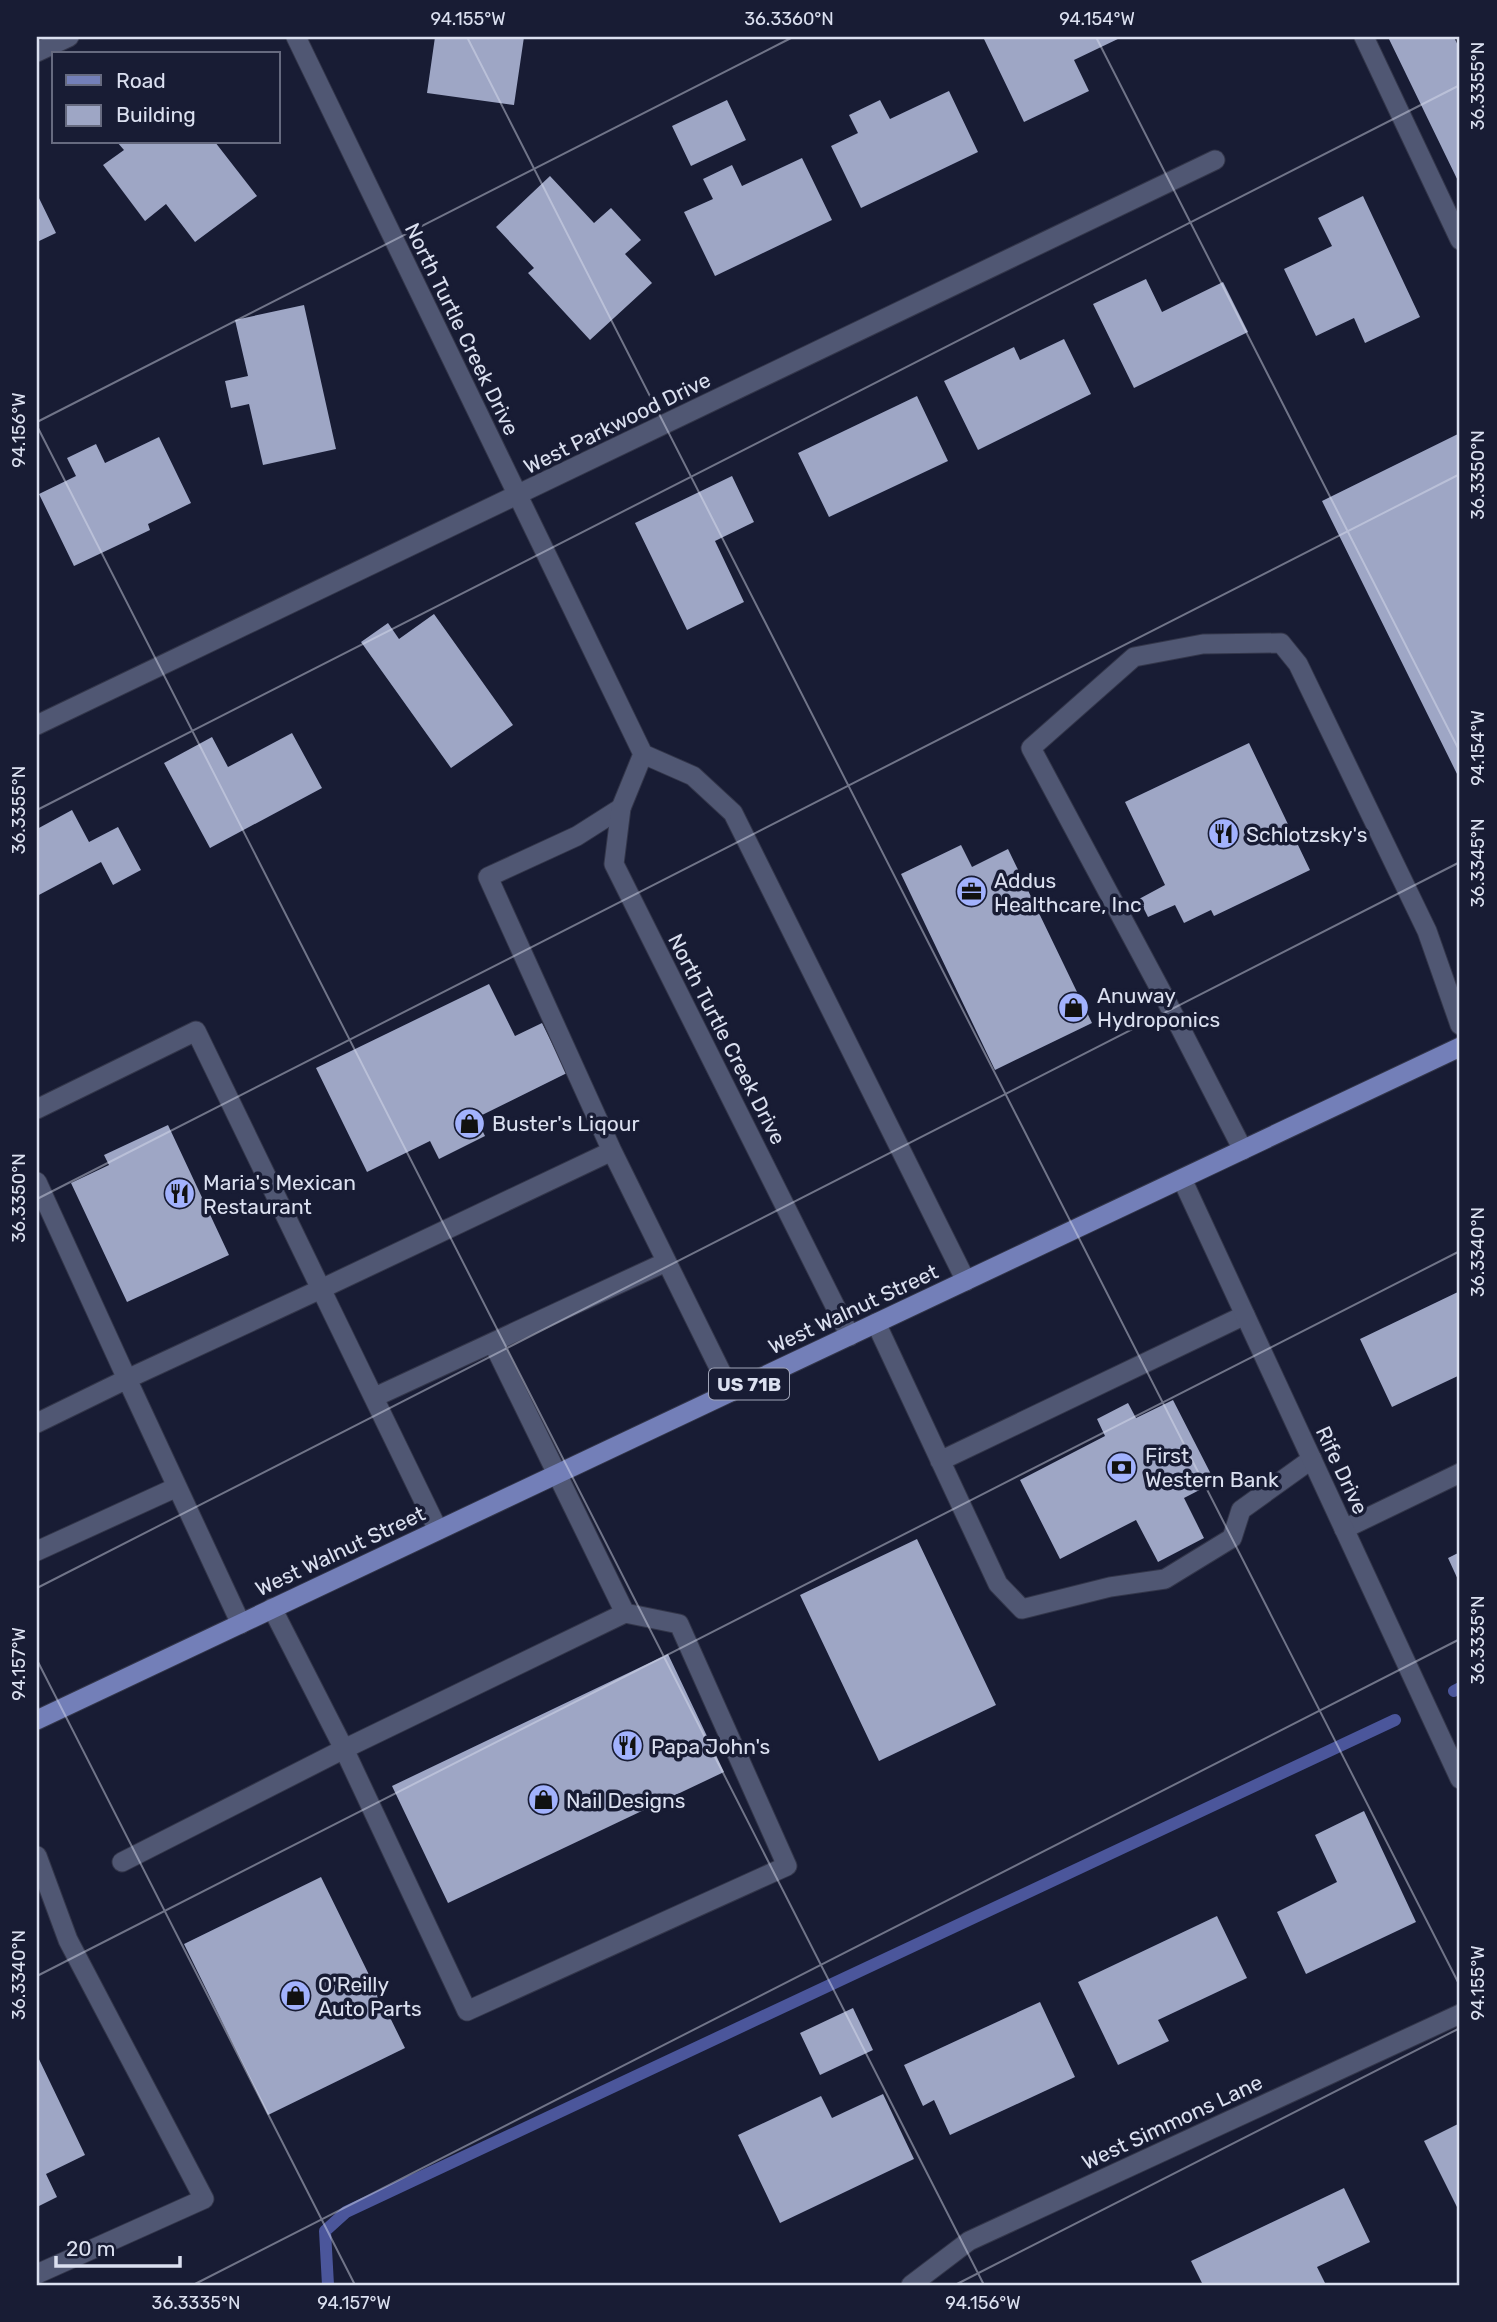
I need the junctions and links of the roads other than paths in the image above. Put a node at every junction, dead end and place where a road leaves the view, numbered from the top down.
1 (69, 37) edge
2 (296, 37) edge
3 (1364, 37) edge
4 (37, 52) edge
5 (1215, 160) dead end
6 (1460, 240) edge
7 (517, 496) junction
8 (37, 725) edge
9 (643, 754) junction
10 (621, 808) junction
11 (1460, 1025) edge
12 (1460, 1047) edge
13 (37, 1109) edge
14 (1243, 1150) junction
15 (612, 1151) junction
16 (1182, 1179) junction
17 (37, 1182) edge
18 (666, 1262) junction
19 (966, 1281) junction
20 (321, 1289) junction
21 (1245, 1315) junction
22 (876, 1323) junction
23 (850, 1336) junction
24 (493, 1343) junction
25 (127, 1379) junction
26 (731, 1392) junction
27 (375, 1397) junction
28 (37, 1423) edge
29 (1312, 1459) junction
30 (940, 1461) junction
31 (557, 1474) junction
32 (1460, 1474) edge
33 (177, 1488) junction
34 (1344, 1529) junction
35 (438, 1530) junction
36 (37, 1550) edge
37 (272, 1608) junction
38 (625, 1612) junction
39 (241, 1624) junction
40 (37, 1720) edge
41 (344, 1749) junction
42 (1460, 1779) edge
43 (122, 1862) dead end
44 (38, 1864) edge
45 (1460, 2014) edge
46 (37, 2274) edge
47 (911, 2285) edge

1 - 4 street
2 - 7 street, North Turtle Creek Drive
3 - 6 street
5 - 7 street, West Parkwood Drive
7 - 8 street, West Parkwood Drive
7 - 9 street, North Turtle Creek Drive
9 - 10 street, North Turtle Creek Drive
9 - 19 street
10 - 15 street
10 - 23 street, North Turtle Creek Drive
11 - 14 street
12 - 14 main road, West Walnut Street / US 71B
13 - 20 street
14 - 16 main road, West Walnut Street / US 71B
15 - 18 street
15 - 20 street
16 - 19 main road, West Walnut Street / US 71B
16 - 21 street, Rife Drive
17 - 25 street
18 - 24 street
18 - 26 street
19 - 22 main road, West Walnut Street / US 71B
20 - 25 street
20 - 27 street
21 - 29 street, Rife Drive
21 - 30 street
22 - 23 main road, West Walnut Street / US 71B
22 - 30 street
23 - 26 main road, West Walnut Street / US 71B
24 - 27 street
24 - 31 street
25 - 28 street
25 - 33 street
26 - 31 main road, West Walnut Street / US 71B
27 - 35 street
29 - 30 street
29 - 34 street, Rife Drive
31 - 35 main road, West Walnut Street / US 71B
31 - 38 street
32 - 34 street
33 - 36 street
33 - 39 street
34 - 42 street, Rife Drive
35 - 37 main road, West Walnut Street / US 71B
37 - 39 main road, West Walnut Street / US 71B
37 - 41 street
38 - 41 street
38 - 41 street
39 - 40 main road, West Walnut Street / US 71B
41 - 43 street
44 - 46 street
45 - 47 street, West Simmons Lane

